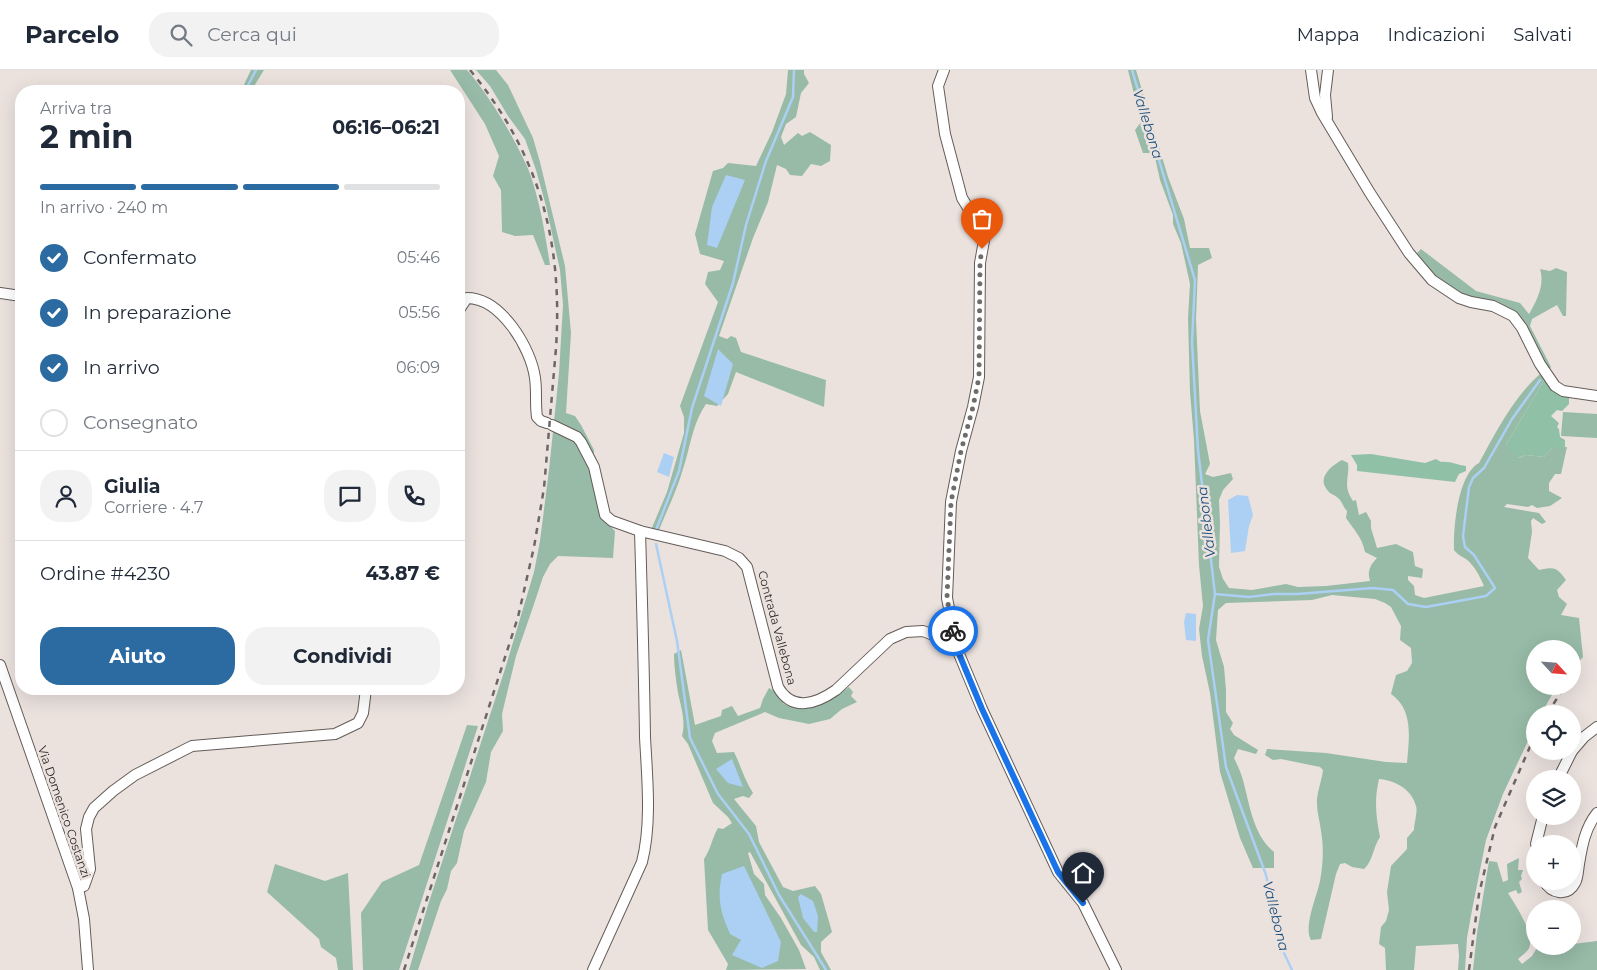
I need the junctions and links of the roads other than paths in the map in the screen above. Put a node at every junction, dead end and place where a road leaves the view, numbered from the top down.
1 (944, 70) edge
2 (1311, 70) edge
3 (1328, 70) edge
4 (1328, 120) junction
5 (0, 293) edge
6 (15, 295) edge
7 (465, 301) edge
8 (1597, 396) edge
9 (640, 531) junction
10 (957, 649) junction
11 (0, 665) edge
12 (365, 695) edge
13 (1597, 728) edge
14 (1581, 740) edge
15 (1597, 813) edge
16 (1581, 858) edge
17 (78, 888) junction
18 (1551, 890) edge
19 (1570, 890) edge
20 (88, 970) edge
21 (593, 970) edge
22 (1116, 970) edge

1 - 10 street
2 - 4 street
3 - 4 street
4 - 8 street
5 - 6 street
7 - 9 street, Contrada Vallebona
9 - 10 street, Contrada Vallebona
9 - 21 street
10 - 22 street
11 - 17 street, Via Domenico Costanzi
12 - 17 street
13 - 14 street
15 - 16 street
17 - 20 street, Via Domenico Costanzi
18 - 19 street

